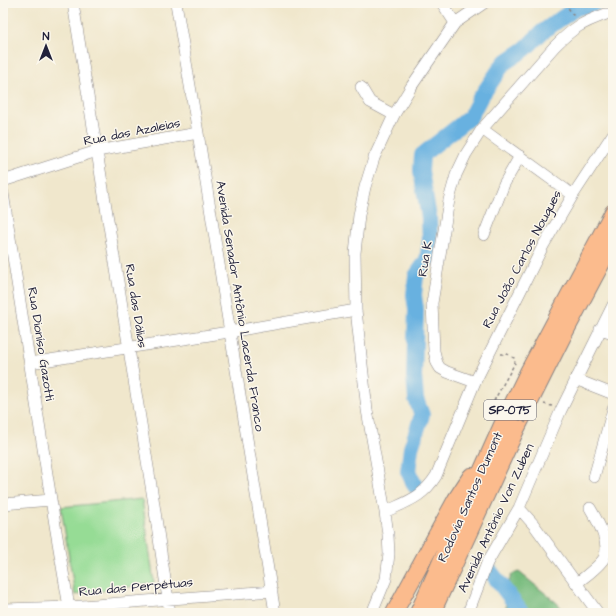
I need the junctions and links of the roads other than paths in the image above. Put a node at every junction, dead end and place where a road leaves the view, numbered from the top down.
1 (73, 3) edge
2 (176, 3) edge
3 (442, 3) edge
4 (484, 3) edge
5 (606, 14) dead end
6 (455, 24) junction
7 (362, 87) dead end
8 (394, 114) junction
9 (482, 129) junction
10 (198, 133) junction
11 (613, 134) edge
12 (97, 151) junction
13 (520, 156) junction
14 (3, 181) edge
15 (3, 193) edge
16 (573, 195) junction
17 (613, 212) edge
18 (484, 235) dead end
19 (613, 242) edge
20 (613, 305) edge
21 (356, 310) junction
22 (600, 329) junction
23 (230, 332) junction
24 (613, 333) edge
25 (129, 347) junction
26 (30, 363) junction
27 (575, 379) junction
28 (475, 382) junction
29 (613, 394) edge
30 (613, 409) edge
31 (502, 425) junction
32 (594, 477) dead end
33 (51, 500) junction
34 (3, 504) edge
35 (519, 508) junction
36 (590, 508) dead end
37 (385, 512) junction
38 (455, 562) junction
39 (576, 584) junction
40 (272, 591) junction
41 (168, 599) junction
42 (3, 609) edge
43 (70, 610) edge
44 (170, 613) edge
45 (276, 613) edge
46 (372, 613) edge
47 (394, 613) edge
48 (418, 613) edge
49 (432, 613) edge
50 (439, 613) edge
51 (468, 613) edge
52 (598, 613) edge

1 - 12 street, Rua das Dálias
2 - 10 street, Avenida Senador Antônio Lacerda Franco
3 - 6 street
4 - 6 street
5 - 9 street, Rua K
6 - 8 street
7 - 8 street
8 - 21 street
9 - 13 street
9 - 28 street, Rua K
10 - 12 street, Rua das Azaleias
10 - 23 street, Avenida Senador Antônio Lacerda Franco
11 - 16 street, Rua João Carlos Nougues
12 - 14 street, Rua das Azaleias
12 - 25 street, Rua das Dálias
13 - 16 street
13 - 18 street
15 - 26 street, Rua Dioníso Gazotti
16 - 28 street, Rua João Carlos Nougues
17 - 31 highway, Rodovia Santos Dumont / SP-075
19 - 38 highway, Rodovia Santos Dumont / SP-075
20 - 22 street, Avenida Antônio Von Zuben
21 - 23 street
21 - 37 street
22 - 24 street
22 - 27 street, Avenida Antônio Von Zuben
23 - 25 street
23 - 40 street, Avenida Senador Antônio Lacerda Franco
25 - 26 street
25 - 41 street, Rua das Dálias
26 - 33 street, Rua Dioníso Gazotti
27 - 29 street
27 - 35 street, Avenida Antônio Von Zuben
28 - 37 street
30 - 32 street
31 - 47 highway
31 - 48 highway, Rodovia Santos Dumont / SP-075
33 - 34 street
33 - 43 street, Rua Dioníso Gazotti
35 - 39 street
35 - 51 street, Avenida Antônio Von Zuben
36 - 39 street
37 - 46 street
38 - 49 highway, Rodovia Santos Dumont / SP-075
38 - 50 highway
39 - 52 street
40 - 41 street, Rua das Perpétuas
40 - 45 street, Avenida Senador Antônio Lacerda Franco
41 - 43 street, Rua das Perpétuas
41 - 44 street, Rua das Dálias
42 - 43 street, Rua das Perpétuas

